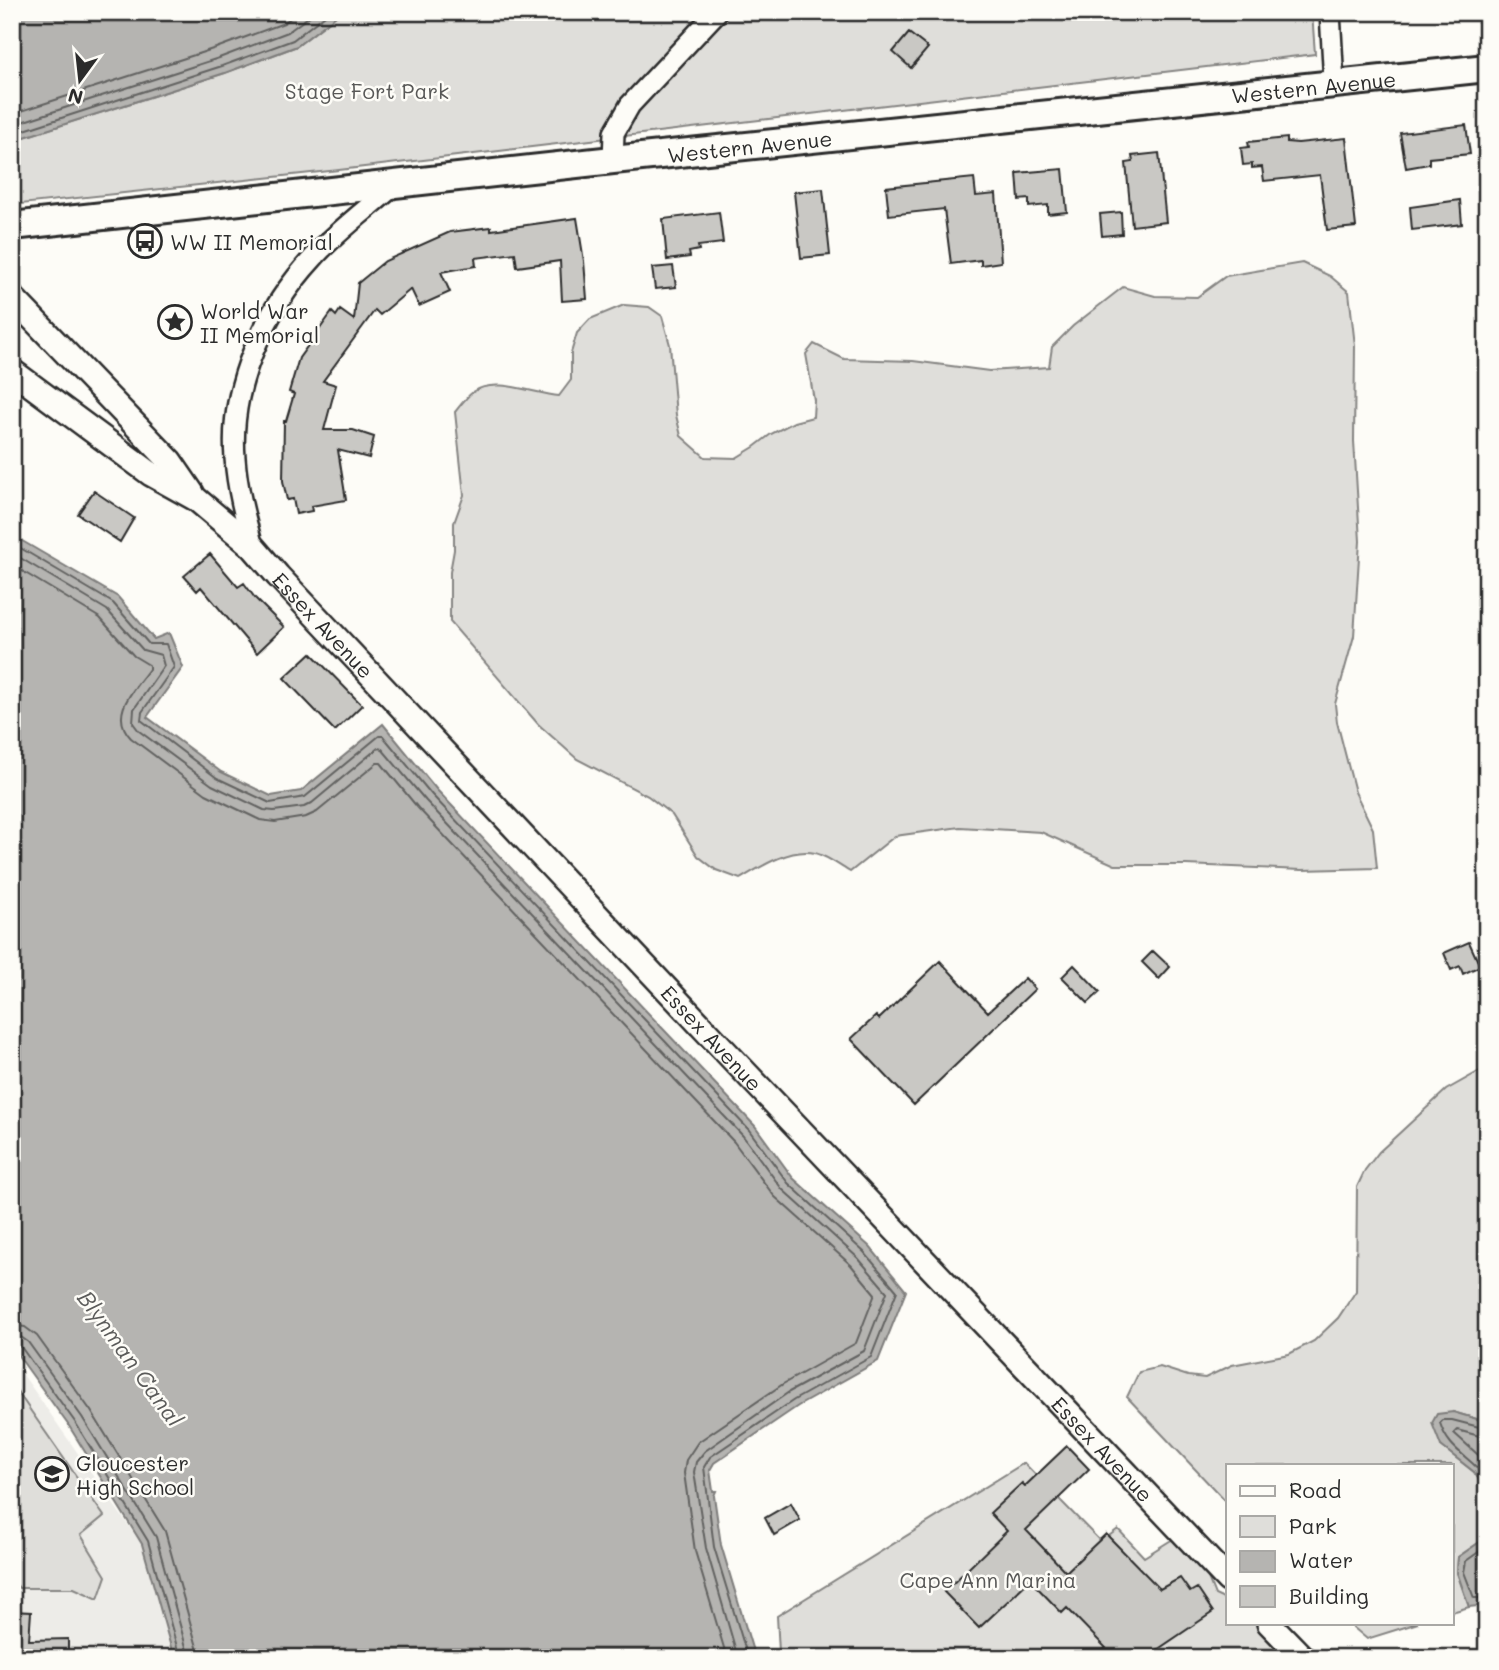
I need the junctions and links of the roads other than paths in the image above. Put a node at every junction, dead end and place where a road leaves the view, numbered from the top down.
1 (717, 12) edge
2 (1330, 12) edge
3 (1487, 68) edge
4 (1334, 84) junction
5 (613, 160) junction
6 (397, 183) junction
7 (12, 226) edge
8 (12, 297) edge
9 (12, 371) edge
10 (196, 499) junction
11 (253, 547) junction
12 (1226, 1578) edge
13 (1270, 1624) edge
14 (1303, 1658) edge

1 - 5 street
2 - 4 street
3 - 4 main road, Western Avenue
4 - 5 main road, Western Avenue
5 - 6 main road, Western Avenue
6 - 7 main road, Western Avenue
6 - 11 street
8 - 10 street, Essex Avenue
9 - 10 street, Essex Avenue
10 - 11 street, Essex Avenue
11 - 12 street, Essex Avenue
13 - 14 street

